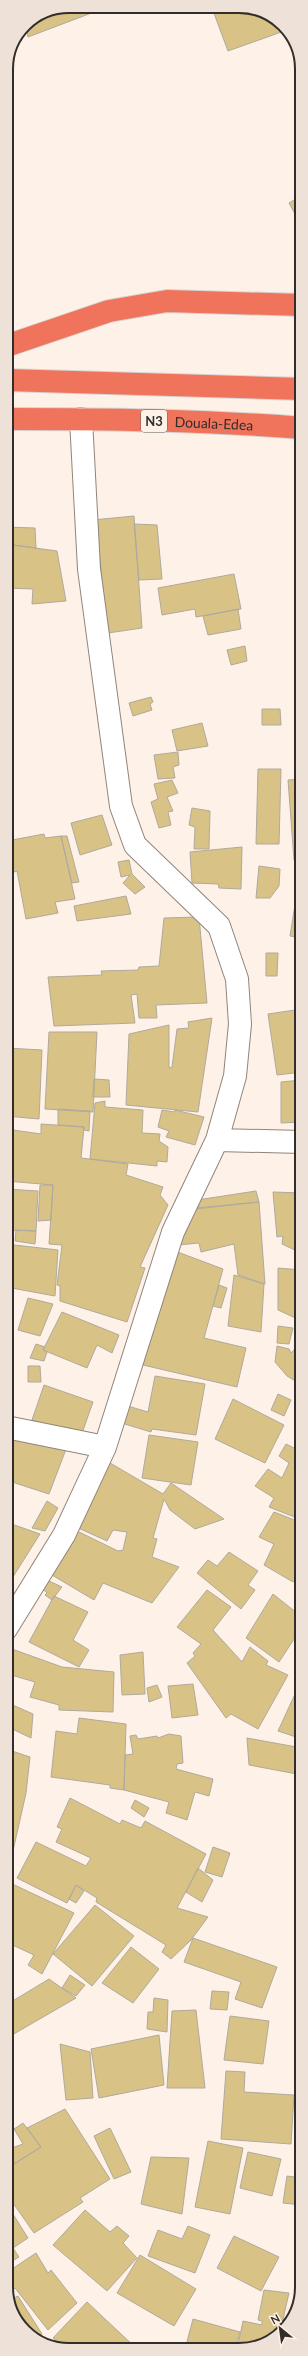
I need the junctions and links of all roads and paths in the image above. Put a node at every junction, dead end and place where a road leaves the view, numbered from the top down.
1 (295, 305) edge
2 (13, 344) edge
3 (13, 380) edge
4 (295, 389) edge
5 (13, 419) edge
6 (81, 419) junction
7 (295, 427) edge
8 (217, 1140) junction
9 (295, 1142) edge
10 (13, 1429) edge
11 (105, 1447) junction
12 (13, 1618) edge

1 - 2 highway
3 - 4 highway
5 - 6 highway, Douala-Edea / N3
6 - 7 highway, Douala-Edea / N3
6 - 8 street
8 - 9 street
8 - 11 street
10 - 11 street
11 - 12 street

